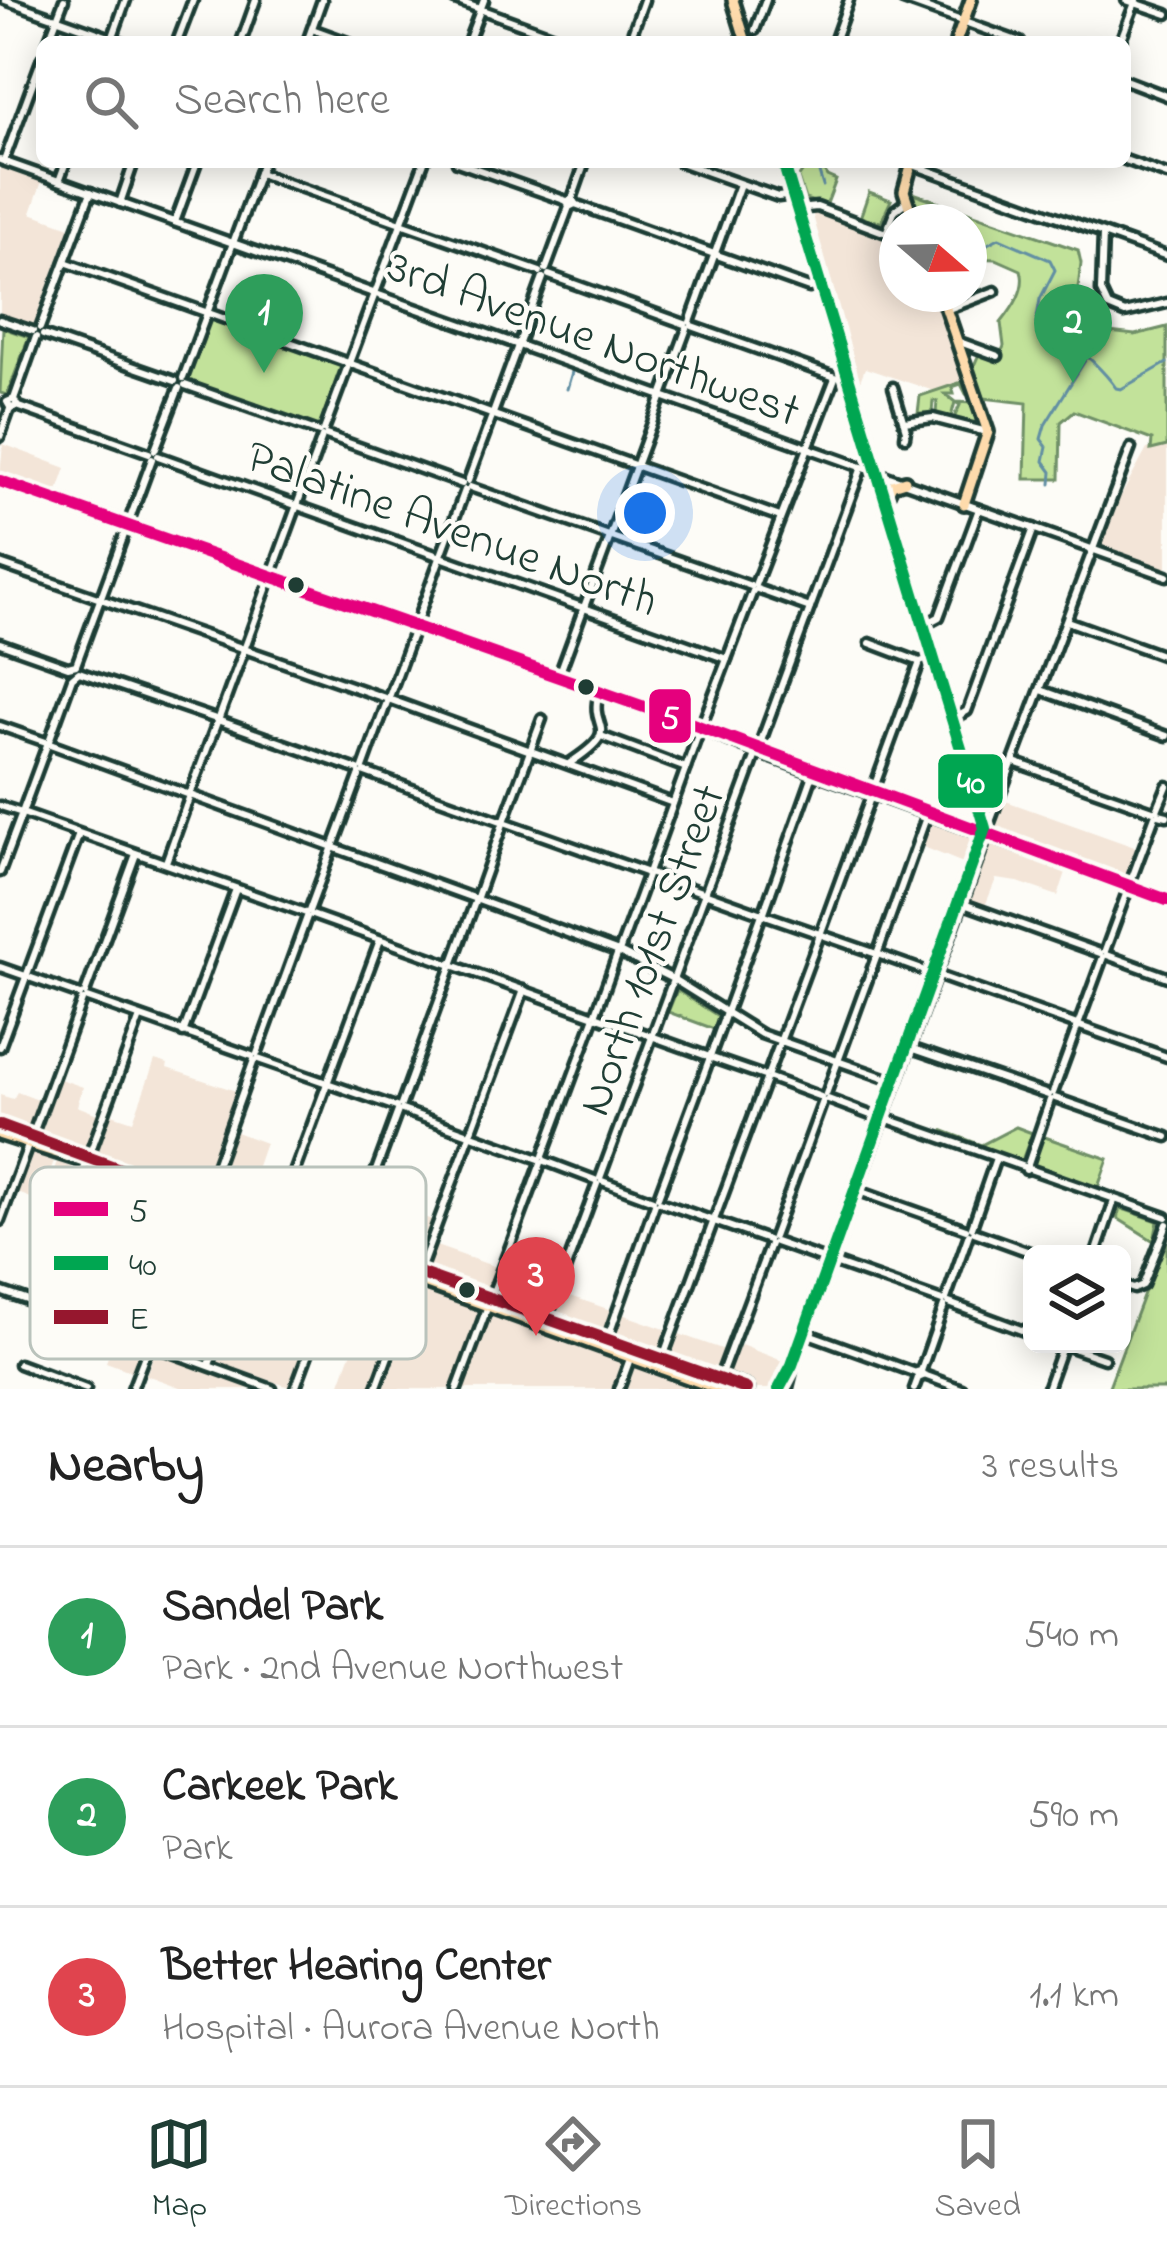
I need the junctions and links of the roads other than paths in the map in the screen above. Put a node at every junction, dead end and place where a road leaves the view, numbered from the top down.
1 (4, 0) edge
2 (64, 0) edge
3 (126, 0) edge
4 (193, 0) edge
5 (256, 0) edge
6 (322, 0) edge
7 (455, 0) edge
8 (644, 0) edge
9 (733, 0) edge
10 (766, 0) edge
11 (849, 0) edge
12 (903, 0) edge
13 (971, 0) edge
14 (1132, 1) edge
15 (482, 4) edge
16 (1167, 14) edge
17 (57, 18) junction
18 (964, 22) junction
19 (312, 28) junction
20 (755, 31) dead end
21 (50, 36) edge
22 (101, 36) edge
23 (112, 36) edge
24 (179, 36) edge
25 (243, 36) edge
26 (309, 36) edge
27 (333, 36) edge
28 (470, 36) edge
29 (556, 36) edge
30 (631, 36) edge
31 (744, 36) edge
32 (836, 36) edge
33 (958, 36) edge
34 (1003, 36) edge
35 (1122, 36) edge
36 (36, 73) edge
37 (1131, 82) edge
38 (1167, 96) edge
39 (2, 160) edge
40 (1131, 162) edge
41 (64, 168) edge
42 (132, 168) edge
43 (195, 168) edge
44 (261, 168) edge
45 (422, 168) edge
46 (474, 168) edge
47 (583, 168) edge
48 (696, 168) edge
49 (786, 168) edge
50 (908, 168) edge
51 (923, 168) edge
52 (259, 173) junction
53 (1167, 175) edge
54 (59, 181) junction
55 (740, 184) junction
56 (91, 192) junction
57 (793, 195) junction
58 (907, 201) junction
59 (120, 203) junction
60 (571, 203) junction
61 (908, 204) edge
62 (797, 209) junction
63 (175, 222) junction
64 (402, 222) junction
65 (1103, 234) junction
66 (233, 242) junction
67 (715, 255) junction
68 (1167, 256) edge
69 (65, 262) junction
70 (544, 273) junction
71 (820, 285) junction
72 (995, 291) dead end
73 (376, 293) junction
74 (987, 294) edge
75 (1167, 303) edge
76 (207, 312) junction
77 (947, 312) edge
78 (0, 320) edge
79 (688, 325) junction
80 (38, 333) junction
81 (957, 340) junction
82 (518, 344) junction
83 (998, 356) dead end
84 (350, 365) junction
85 (841, 376) junction
86 (180, 383) junction
87 (893, 387) dead end
88 (661, 395) junction
89 (10, 403) edge
90 (492, 416) junction
91 (904, 422) junction
92 (988, 432) junction
93 (323, 434) junction
94 (0, 437) edge
95 (905, 437) dead end
96 (808, 448) junction
97 (1132, 448) dead end
98 (154, 455) junction
99 (862, 466) junction
100 (635, 467) junction
101 (877, 472) junction
102 (0, 481) edge
103 (905, 482) junction
104 (466, 485) junction
105 (886, 498) junction
106 (964, 504) junction
107 (297, 506) junction
108 (980, 509) junction
109 (780, 517) junction
110 (128, 526) junction
111 (1034, 528) junction
112 (610, 536) junction
113 (1094, 550) junction
114 (440, 557) junction
115 (0, 564) edge
116 (271, 576) junction
117 (1167, 576) edge
118 (754, 587) junction
119 (102, 599) junction
120 (583, 608) junction
121 (810, 608) junction
122 (1067, 621) junction
123 (924, 625) junction
124 (414, 627) junction
125 (0, 643) edge
126 (870, 643) dead end
127 (244, 649) junction
128 (1167, 657) edge
129 (727, 658) junction
130 (934, 658) junction
131 (920, 662) junction
132 (75, 670) junction
133 (558, 679) junction
134 (1041, 691) junction
135 (599, 693) junction
136 (388, 699) junction
137 (542, 719) dead end
138 (953, 719) junction
139 (218, 720) junction
140 (0, 726) edge
141 (700, 730) junction
142 (601, 736) junction
143 (1167, 736) edge
144 (48, 743) junction
145 (531, 752) junction
146 (757, 752) junction
147 (1014, 762) junction
148 (568, 765) junction
149 (686, 768) junction
150 (361, 771) junction
151 (814, 772) junction
152 (1167, 786) edge
153 (871, 792) junction
154 (190, 795) junction
155 (1000, 797) junction
156 (673, 803) junction
157 (978, 803) junction
158 (0, 806) edge
159 (928, 812) junction
160 (22, 813) junction
161 (1158, 813) edge
162 (504, 822) junction
163 (954, 822) junction
164 (985, 833) junction
165 (79, 834) junction
166 (333, 847) junction
167 (136, 854) junction
168 (165, 864) junction
169 (0, 872) edge
170 (648, 873) junction
171 (1130, 884) junction
172 (236, 889) junction
173 (705, 893) junction
174 (1167, 897) edge
175 (476, 899) junction
176 (961, 903) junction
177 (308, 914) junction
178 (763, 914) junction
179 (820, 934) junction
180 (380, 940) junction
181 (619, 952) junction
182 (877, 954) junction
183 (1104, 954) junction
184 (452, 965) junction
185 (0, 968) edge
186 (935, 975) junction
187 (26, 977) junction
188 (1167, 977) edge
189 (673, 979) junction
190 (524, 990) junction
191 (83, 996) junction
192 (725, 1015) junction
193 (595, 1016) junction
194 (140, 1017) junction
195 (1077, 1026) junction
196 (183, 1033) junction
197 (652, 1036) junction
198 (780, 1040) junction
199 (0, 1047) edge
200 (908, 1047) junction
201 (255, 1057) junction
202 (710, 1057) junction
203 (1167, 1058) edge
204 (838, 1060) junction
205 (767, 1077) junction
206 (895, 1082) junction
207 (326, 1083) junction
208 (1051, 1097) junction
209 (825, 1098) junction
210 (399, 1108) junction
211 (882, 1118) junction
212 (2, 1129) edge
213 (470, 1133) junction
214 (1167, 1137) edge
215 (30, 1139) junction
216 (996, 1158) junction
217 (88, 1160) junction
218 (542, 1160) junction
219 (85, 1167) edge
220 (107, 1167) edge
221 (216, 1167) edge
222 (292, 1167) edge
223 (377, 1167) edge
224 (1026, 1170) junction
225 (599, 1181) junction
226 (856, 1190) junction
227 (657, 1200) junction
228 (1114, 1200) junction
229 (1167, 1220) edge
230 (0, 1221) edge
231 (714, 1222) junction
232 (970, 1231) junction
233 (771, 1241) junction
234 (1099, 1245) edge
235 (1023, 1250) edge
236 (426, 1253) edge
237 (830, 1261) junction
238 (426, 1280) edge
239 (1131, 1287) edge
240 (0, 1291) edge
241 (30, 1300) edge
242 (489, 1302) junction
243 (945, 1302) junction
244 (547, 1319) junction
245 (1023, 1331) edge
246 (803, 1332) junction
247 (607, 1340) junction
248 (1059, 1353) edge
249 (1087, 1353) edge
250 (631, 1356) junction
251 (144, 1359) edge
252 (188, 1359) edge
253 (211, 1359) edge
254 (306, 1359) edge
255 (387, 1359) edge
256 (1104, 1359) dead end
257 (662, 1360) junction
258 (19, 1364) dead end
259 (208, 1366) junction
260 (920, 1374) junction
261 (721, 1384) edge
262 (86, 1389) edge
263 (132, 1389) edge
264 (272, 1389) edge
265 (295, 1389) edge
266 (376, 1389) edge
267 (457, 1389) edge
268 (619, 1389) edge
269 (746, 1389) edge
270 (782, 1389) edge
271 (914, 1389) edge
272 (962, 1389) edge
273 (1047, 1389) edge

1 - 17 street
2 - 17 street
3 - 23 street
4 - 24 street
5 - 25 street
6 - 19 street
7 - 15 street
8 - 30 street
9 - 31 main road
10 - 20 street
11 - 32 street
12 - 18 street
13 - 18 main road
14 - 16 street
14 - 35 street
15 - 28 street
15 - 29 street
17 - 21 street
17 - 22 street
18 - 33 main road
18 - 34 street
19 - 26 street
19 - 27 street
36 - 39 street
37 - 38 street
39 - 54 street, 3rd Avenue Northwest
40 - 53 street
41 - 54 street
42 - 59 street
43 - 63 street
44 - 52 street
45 - 64 street
46 - 60 street
47 - 60 street
48 - 55 street
49 - 57 main road
50 - 58 main road
51 - 65 street
52 - 64 street
52 - 66 street
54 - 56 street, 3rd Avenue Northwest
55 - 57 street
55 - 67 street
56 - 59 street, 3rd Avenue Northwest
56 - 69 street
57 - 62 main road
58 - 61 main road
58 - 62 street
59 - 63 street, 3rd Avenue Northwest
60 - 67 street
60 - 70 street
62 - 71 main road
63 - 66 street, 3rd Avenue Northwest
64 - 70 street
64 - 73 street
65 - 68 street
65 - 75 street
66 - 73 street, 3rd Avenue Northwest
66 - 76 street
67 - 71 street
67 - 79 street
69 - 76 street
69 - 80 street
70 - 79 street
70 - 82 street
71 - 85 main road
72 - 74 street
73 - 82 street, 3rd Avenue Northwest
73 - 84 street
76 - 84 street
76 - 86 street
77 - 81 main road
78 - 80 street
79 - 85 street
79 - 88 street
80 - 86 street
80 - 89 street
81 - 83 street
81 - 92 main road
82 - 88 street, 3rd Avenue Northwest
82 - 90 street
84 - 90 street
84 - 93 street
85 - 96 street
85 - 101 main road
86 - 93 street
86 - 98 street
87 - 91 street
88 - 96 street, 3rd Avenue Northwest
88 - 100 street
89 - 94 street
89 - 98 street, Palatine Avenue North
90 - 100 street
90 - 104 street
91 - 92 street
91 - 95 street
92 - 106 main road
93 - 104 street
93 - 107 street
96 - 99 street, 3rd Avenue Northwest
96 - 109 street
97 - 113 street
98 - 107 street, Palatine Avenue North
98 - 110 street
99 - 101 street, 3rd Avenue Northwest
99 - 121 street, North 101st Street
100 - 109 street
100 - 112 street
101 - 103 street, 3rd Avenue Northwest
101 - 105 main road
102 - 110 main road
103 - 105 main road
103 - 106 street, 3rd Avenue Northwest
104 - 112 street
104 - 114 street
105 - 123 main road
106 - 108 street, 3rd Avenue Northwest
107 - 114 street, Palatine Avenue North
107 - 116 street
108 - 111 street, 3rd Avenue Northwest
108 - 123 street
109 - 118 street
110 - 116 main road
110 - 119 street
111 - 113 street, 3rd Avenue Northwest
111 - 138 street
112 - 118 street
112 - 120 street
113 - 117 street, 3rd Avenue Northwest
113 - 122 street
114 - 120 street, Palatine Avenue North
114 - 124 street
115 - 119 street
116 - 124 main road
116 - 127 street
118 - 121 street
118 - 129 street
119 - 127 street
119 - 132 street
120 - 129 street, Palatine Avenue North
120 - 133 street
121 - 146 street, North 101st Street
122 - 128 street
122 - 134 street
123 - 130 main road
124 - 133 main road
124 - 136 street
125 - 132 street
126 - 131 street
127 - 136 street
127 - 139 street
129 - 141 street
130 - 131 street
130 - 138 main road
131 - 153 street
132 - 139 street
132 - 144 street
133 - 135 main road
134 - 143 street
134 - 147 street
135 - 141 main road
135 - 142 street
136 - 145 street
136 - 150 street
137 - 145 street
138 - 157 main road
139 - 150 street
139 - 154 street
140 - 144 street
141 - 146 main road
141 - 149 street
142 - 148 street
142 - 149 street
144 - 154 street
144 - 160 street
145 - 148 street
145 - 162 street
146 - 151 main road
146 - 173 street, North 101st Street
147 - 155 street
147 - 161 street
148 - 156 street
149 - 156 street
150 - 162 street
150 - 166 street
151 - 153 main road
151 - 178 street
152 - 161 street
153 - 159 main road
153 - 179 street
154 - 166 street
154 - 168 street
155 - 157 street
155 - 164 street
156 - 170 street
157 - 163 main road
157 - 164 main road
158 - 160 street
159 - 163 main road
159 - 182 street
160 - 165 street
160 - 169 street
161 - 171 street
162 - 170 street
162 - 175 street
163 - 164 main road
164 - 171 main road
164 - 176 main road
165 - 167 street
165 - 187 street
166 - 175 street
166 - 177 street
167 - 168 street
167 - 191 street
168 - 172 street
170 - 173 street
170 - 181 street
171 - 174 main road
171 - 183 street
172 - 177 street
172 - 196 street
173 - 178 street
173 - 189 street, North 101st Street
175 - 181 street
175 - 184 street
176 - 183 street
176 - 186 main road
177 - 180 street
177 - 201 street
178 - 179 street
178 - 192 street
179 - 182 street
179 - 198 street
180 - 184 street
180 - 207 street
181 - 189 street
181 - 193 street
182 - 186 street
182 - 204 street
183 - 188 street
183 - 195 street
184 - 190 street
184 - 210 street
185 - 187 street
186 - 195 street
186 - 200 main road
187 - 191 street
187 - 199 street
189 - 192 street
189 - 197 street, North 101st Street
190 - 193 street
190 - 213 street
191 - 194 street
191 - 215 street
192 - 198 street
192 - 202 street
193 - 197 street
193 - 218 street
194 - 196 street
194 - 217 street
195 - 203 street
195 - 208 street
196 - 201 street
197 - 202 street
197 - 225 street, North 101st Street
198 - 204 street
198 - 205 street
200 - 206 main road
200 - 208 street
201 - 207 street
201 - 221 street
202 - 205 street
202 - 227 street
204 - 206 street
204 - 209 street
205 - 209 street
205 - 231 street
206 - 211 main road
207 - 210 street
207 - 222 street
208 - 214 street
208 - 224 street
209 - 211 street
209 - 233 street
210 - 213 street
210 - 223 street
211 - 216 street
211 - 226 main road
212 - 215 highway
213 - 218 street
213 - 236 street
215 - 217 highway
215 - 230 street
216 - 224 street
216 - 232 street
217 - 219 street
217 - 220 highway
218 - 225 street
218 - 242 street
224 - 228 street
225 - 227 street
225 - 244 street, North 101st Street
226 - 232 street
226 - 237 main road
227 - 231 street
227 - 247 street
228 - 229 street
228 - 234 street
229 - 239 street
231 - 233 street
231 - 257 street
232 - 235 street
232 - 243 street
233 - 237 street
233 - 261 street
237 - 243 street
237 - 246 main road
238 - 242 highway
240 - 241 street
242 - 244 highway
242 - 250 highway
242 - 267 street
243 - 245 street
243 - 260 street
244 - 247 highway
246 - 260 street
246 - 270 main road
247 - 257 highway
248 - 273 street
249 - 256 street
250 - 261 highway
250 - 268 street
251 - 263 street
252 - 259 street
253 - 259 street
254 - 265 street
255 - 266 street
257 - 261 highway
258 - 262 street
259 - 264 street
260 - 271 street
260 - 272 street
261 - 269 highway

